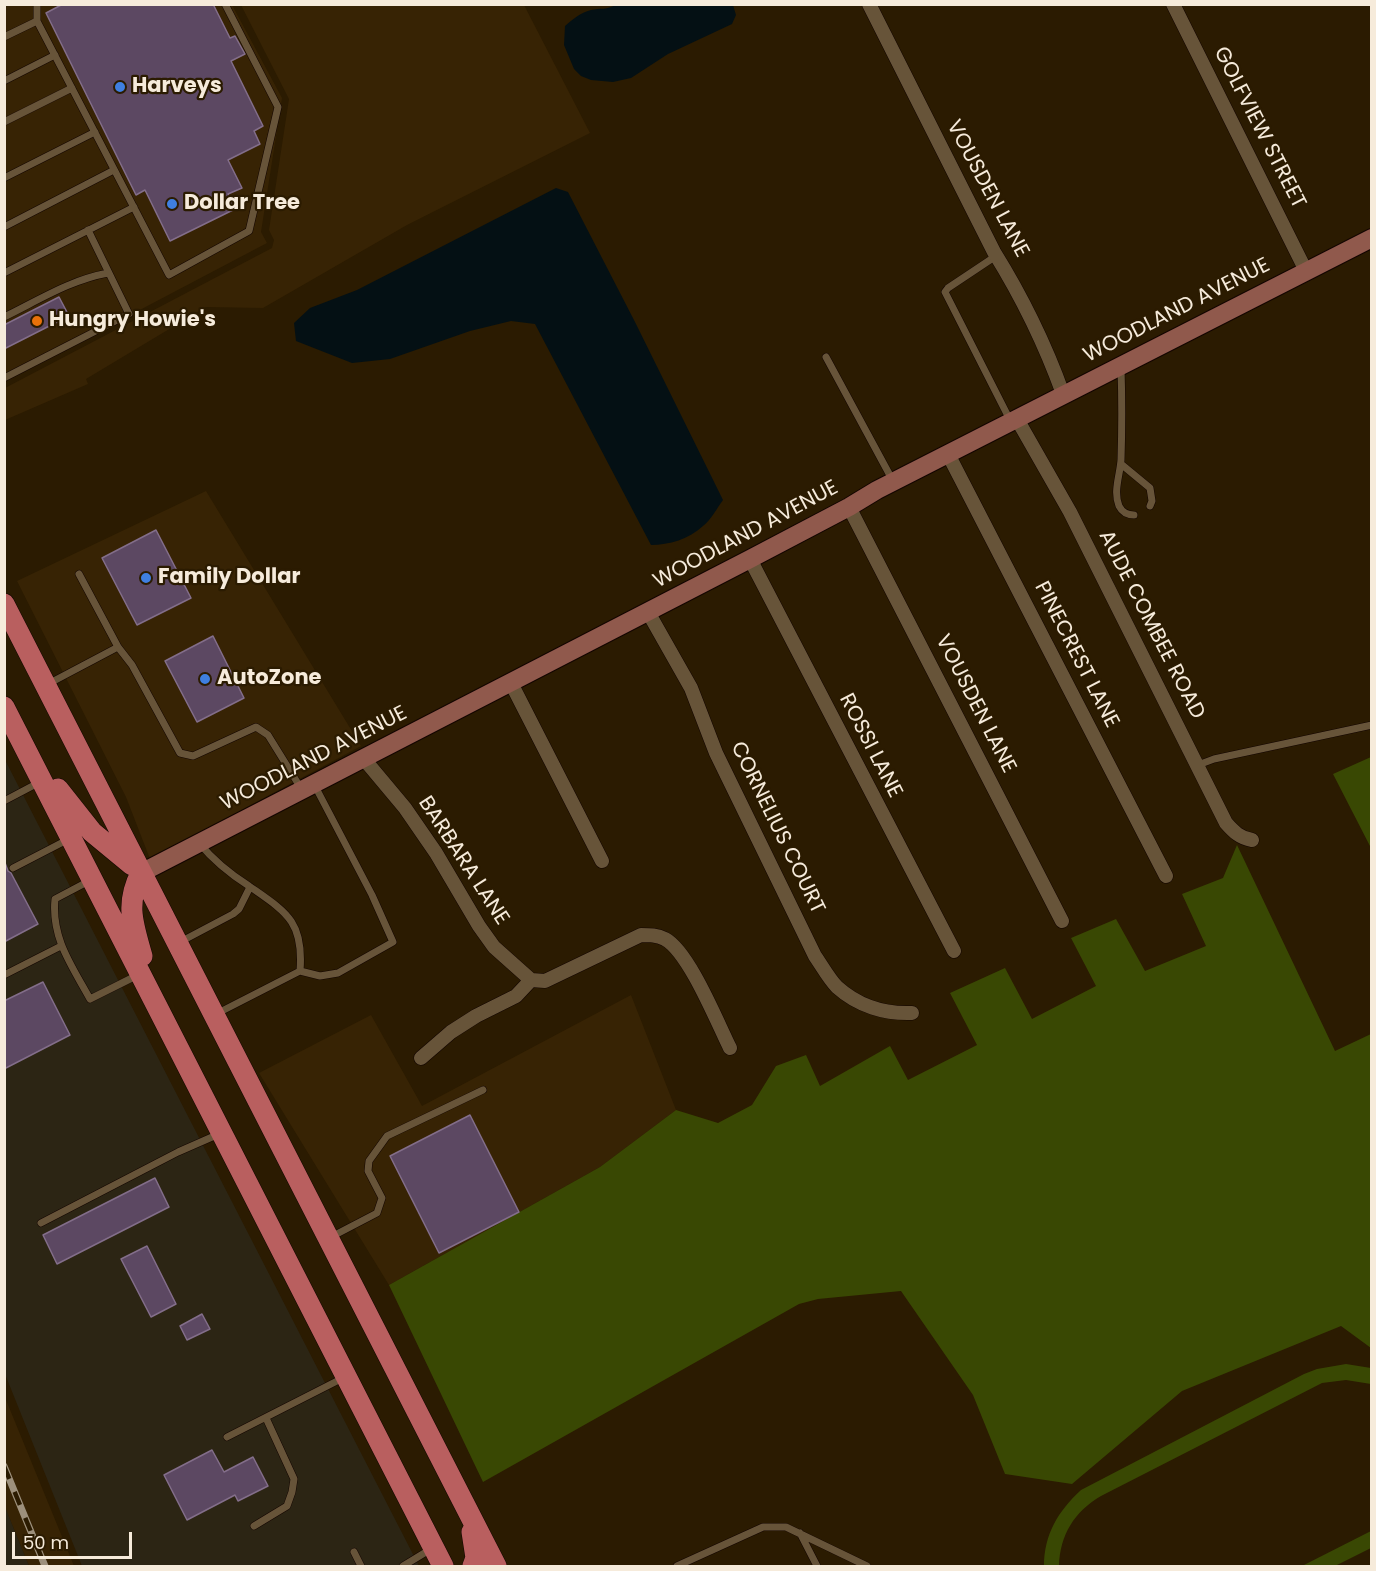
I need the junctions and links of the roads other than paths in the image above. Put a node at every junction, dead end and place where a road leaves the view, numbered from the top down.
1 (37, 4) edge
2 (225, 4) edge
3 (869, 4) edge
4 (1173, 4) edge
5 (37, 21) junction
6 (4, 37) edge
7 (55, 55) junction
8 (4, 81) edge
9 (72, 88) junction
10 (4, 122) edge
11 (95, 132) junction
12 (114, 170) junction
13 (4, 178) edge
14 (134, 207) junction
15 (4, 227) edge
16 (88, 230) junction
17 (1371, 238) edge
18 (996, 256) junction
19 (1306, 271) junction
20 (4, 273) edge
21 (108, 273) junction
22 (4, 317) edge
23 (826, 357) dead end
24 (1121, 365) junction
25 (4, 378) edge
26 (1063, 394) junction
27 (1014, 421) junction
28 (948, 454) junction
29 (1121, 464) junction
30 (894, 482) junction
31 (1150, 506) dead end
32 (849, 507) junction
33 (1134, 515) dead end
34 (750, 559) junction
35 (79, 574) dead end
36 (4, 604) edge
37 (648, 612) junction
38 (118, 647) junction
39 (511, 683) junction
40 (45, 685) junction
41 (6, 712) edge
42 (1371, 725) edge
43 (22, 740) junction
44 (364, 759) junction
45 (1198, 765) junction
46 (43, 781) junction
47 (308, 788) junction
48 (4, 801) edge
49 (72, 838) junction
50 (1252, 840) dead end
51 (200, 843) junction
52 (602, 861) dead end
53 (13, 868) dead end
54 (141, 873) junction
55 (1166, 876) dead end
56 (93, 879) junction
57 (250, 887) junction
58 (1062, 921) dead end
59 (177, 944) junction
60 (61, 946) junction
61 (954, 951) dead end
62 (300, 971) junction
63 (140, 973) junction
64 (4, 975) edge
65 (531, 980) junction
66 (158, 1009) junction
67 (912, 1012) dead end
68 (214, 1016) junction
69 (730, 1048) dead end
70 (421, 1059) dead end
71 (483, 1090) dead end
72 (221, 1133) junction
73 (41, 1224) dead end
74 (328, 1239) junction
75 (345, 1376) junction
76 (266, 1418) junction
77 (227, 1437) dead end
78 (468, 1512) junction
79 (254, 1526) dead end
80 (800, 1533) junction
81 (354, 1552) dead end
82 (438, 1557) edge
83 (849, 1557) junction
84 (361, 1566) edge
85 (403, 1566) edge
86 (473, 1566) edge
87 (496, 1566) edge
88 (677, 1566) edge
89 (817, 1566) edge
90 (854, 1566) edge
91 (867, 1566) edge

1 - 5 lane
2 - 14 lane
3 - 18 street, VOUSDEN LANE
4 - 19 street, GOLFVIEW STREET
5 - 6 lane
5 - 7 lane
7 - 8 lane
7 - 9 lane
9 - 10 lane
9 - 11 lane
11 - 12 lane
11 - 13 lane
12 - 14 lane
12 - 15 lane
14 - 16 lane
16 - 20 lane
16 - 21 lane
17 - 19 street, WOODLAND AVENUE
18 - 26 street, VOUSDEN LANE
18 - 27 lane
19 - 24 street, WOODLAND AVENUE
21 - 22 lane
21 - 25 lane
23 - 30 lane
24 - 26 street, WOODLAND AVENUE
24 - 29 lane
26 - 27 street, WOODLAND AVENUE
27 - 28 street, WOODLAND AVENUE
27 - 45 street, AUDE COMBEE ROAD
28 - 30 street, WOODLAND AVENUE
28 - 55 street, PINECREST LANE
29 - 31 lane
29 - 33 lane
30 - 32 street, WOODLAND AVENUE
32 - 34 street, WOODLAND AVENUE
32 - 58 street, VOUSDEN LANE
34 - 37 street, WOODLAND AVENUE
34 - 61 street, ROSSI LANE
35 - 38 lane
36 - 40 main road
37 - 39 street, WOODLAND AVENUE
37 - 67 street, CORNELIUS COURT
38 - 40 lane
38 - 47 lane
39 - 44 street, WOODLAND AVENUE
39 - 52 street
40 - 54 main road
41 - 43 main road
42 - 45 lane
43 - 46 main road
43 - 54 main road
44 - 47 street, WOODLAND AVENUE
44 - 65 street, BARBARA LANE
45 - 50 street, AUDE COMBEE ROAD
46 - 48 lane
46 - 49 main road
47 - 51 street, WOODLAND AVENUE
47 - 62 lane
49 - 53 lane
49 - 56 main road
51 - 54 street, WOODLAND AVENUE
51 - 57 lane
54 - 59 main road
54 - 66 main road
56 - 60 lane
56 - 63 main road
57 - 59 lane
57 - 62 lane
59 - 68 main road
60 - 63 lane
60 - 64 lane
62 - 68 lane
63 - 66 main road
65 - 69 street
65 - 70 street
66 - 72 main road
68 - 74 main road
71 - 74 lane
72 - 73 lane
72 - 75 main road
74 - 78 main road
75 - 76 lane
75 - 82 main road
76 - 77 lane
76 - 79 lane
78 - 86 main road
78 - 87 main road
80 - 83 lane
80 - 88 lane
80 - 89 lane
81 - 84 lane
82 - 85 lane
83 - 90 lane
83 - 91 lane

